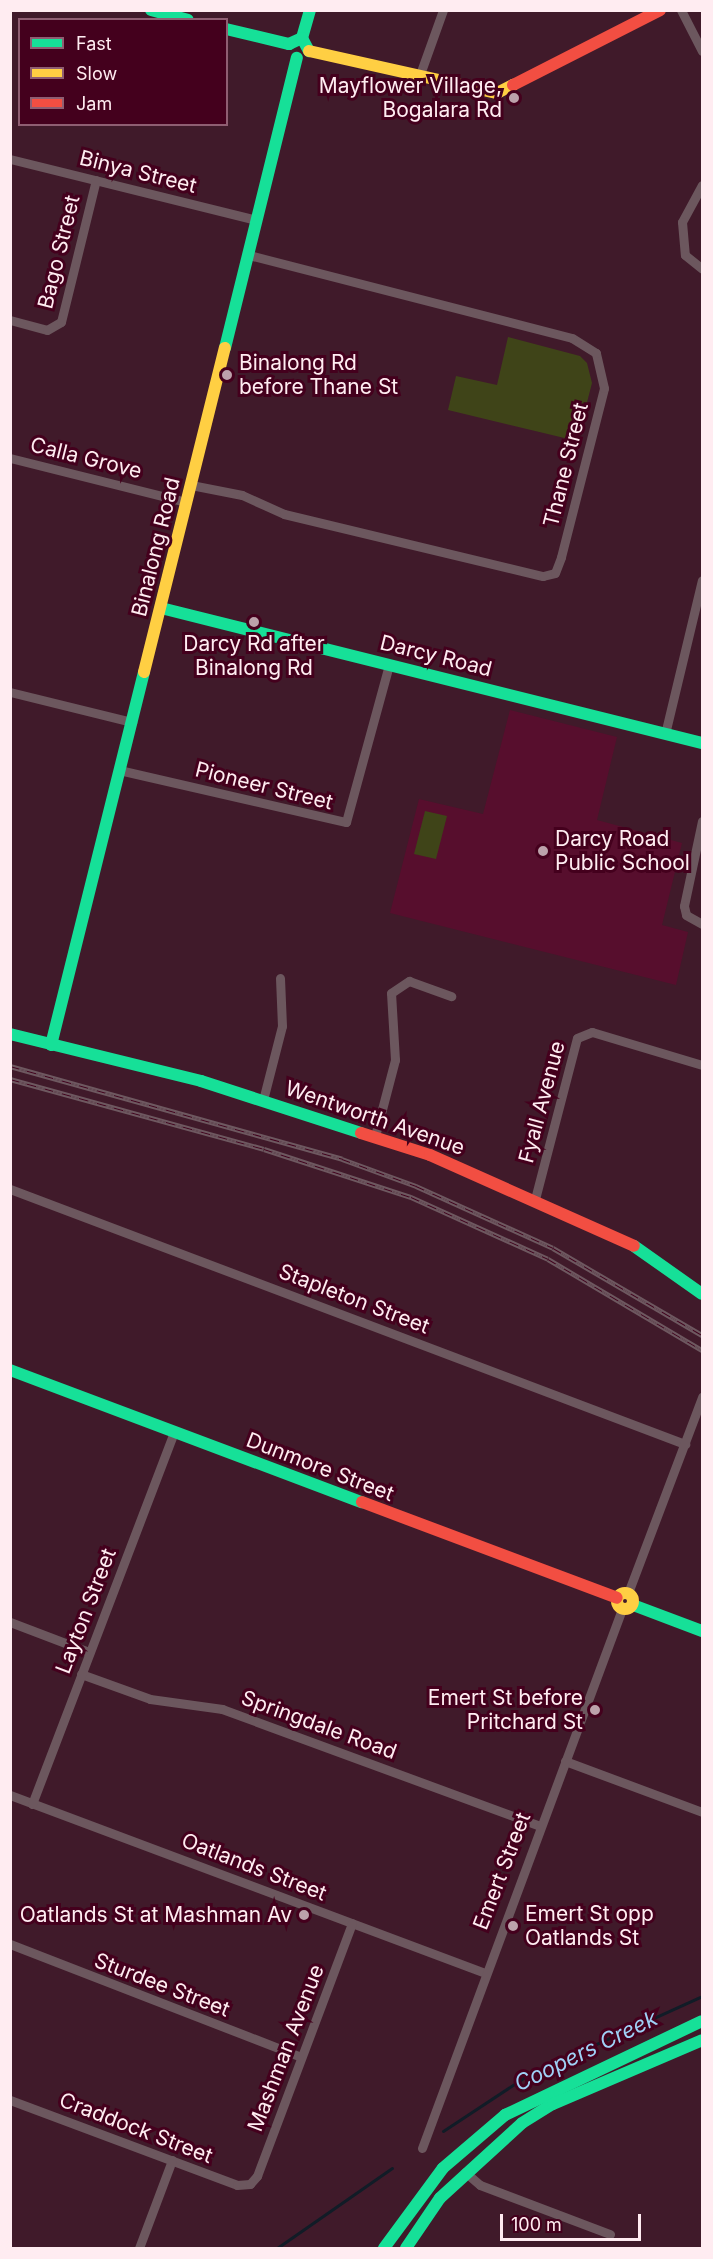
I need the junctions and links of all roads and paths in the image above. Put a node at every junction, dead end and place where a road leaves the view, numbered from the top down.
1 (151, 10) edge
2 (310, 10) edge
3 (443, 10) edge
4 (660, 10) edge
5 (681, 10) edge
6 (181, 18) edge
7 (228, 29) edge
8 (302, 38) junction
9 (289, 44) junction
10 (309, 51) junction
11 (702, 51) edge
12 (297, 58) junction
13 (419, 77) junction
14 (10, 159) edge
15 (96, 180) junction
16 (702, 184) edge
17 (257, 220) junction
18 (249, 255) junction
19 (702, 269) edge
20 (10, 320) edge
21 (10, 458) edge
22 (191, 485) junction
23 (187, 502) junction
24 (702, 580) edge
25 (161, 608) junction
26 (389, 665) junction
27 (10, 692) edge
28 (132, 722) junction
29 (665, 734) junction
30 (702, 743) edge
31 (119, 770) junction
32 (702, 821) edge
33 (702, 924) edge
34 (280, 978) dead end
35 (451, 996) dead end
36 (10, 1034) edge
37 (51, 1045) junction
38 (702, 1065) edge
39 (263, 1100) junction
40 (375, 1136) junction
41 (10, 1189) edge
42 (535, 1199) junction
43 (702, 1294) edge
44 (10, 1370) edge
45 (702, 1397) edge
46 (174, 1432) junction
47 (685, 1444) junction
48 (625, 1601) junction
49 (10, 1622) edge
50 (702, 1631) edge
51 (89, 1652) junction
52 (81, 1674) junction
53 (565, 1761) junction
54 (10, 1795) edge
55 (32, 1804) junction
56 (702, 1812) edge
57 (540, 1826) junction
58 (352, 1923) junction
59 (10, 1944) edge
60 (485, 1973) junction
61 (702, 2021) edge
62 (702, 2040) edge
63 (301, 2057) junction
64 (10, 2100) edge
65 (422, 2148) dead end
66 (172, 2160) junction
67 (465, 2172) junction
68 (250, 2184) joint
69 (610, 2234) dead end
70 (139, 2248) edge
71 (384, 2248) edge
72 (406, 2248) edge

1 - 6 main road
2 - 8 main road
3 - 13 street
4 - 13 main road
5 - 11 street
7 - 9 main road
8 - 9 main road
8 - 10 main road
9 - 12 main road
10 - 12 main road
10 - 13 main road
12 - 17 main road, Binalong Road
14 - 15 street, Binya Street
15 - 17 street, Binya Street
15 - 20 street, Bago Street
16 - 19 street
17 - 18 main road, Binalong Road
18 - 22 main road, Binalong Road
18 - 22 street, Thane Street
21 - 23 street, Calla Grove
22 - 23 main road, Binalong Road
23 - 25 main road, Binalong Road
24 - 29 street
25 - 26 main road, Darcy Road
25 - 28 main road, Binalong Road
26 - 29 main road, Darcy Road
26 - 31 street, Pioneer Street
27 - 28 street
28 - 31 main road, Binalong Road
29 - 30 main road, Darcy Road
31 - 37 main road, Binalong Road
32 - 33 street
34 - 39 street
35 - 40 street
36 - 37 main road, Wentworth Avenue
37 - 39 main road, Wentworth Avenue
38 - 42 street, Fyall Avenue
39 - 40 main road, Wentworth Avenue
40 - 42 main road, Wentworth Avenue
41 - 47 street, Stapleton Street
42 - 43 main road, Wentworth Avenue
44 - 46 main road, Dunmore Street
45 - 47 street, Emert Street
46 - 48 main road, Dunmore Street
46 - 51 street, Layton Street
47 - 48 street, Emert Street
48 - 50 main road, Dunmore Street
48 - 53 street, Emert Street
49 - 51 street
51 - 52 street, Layton Street
52 - 55 street, Layton Street
52 - 57 street, Springdale Road
53 - 56 street
53 - 57 street, Emert Street
54 - 55 street, Oatlands Street
55 - 58 street, Oatlands Street
57 - 60 street, Emert Street
58 - 60 street, Oatlands Street
58 - 63 street, Mashman Avenue
59 - 63 street, Sturdee Street
60 - 65 street, Emert Street
61 - 71 main road
62 - 67 main road
63 - 68 street, Mashman Avenue
64 - 66 street, Craddock Street
66 - 68 street, Craddock Street
66 - 70 street
67 - 69 street
67 - 72 main road

